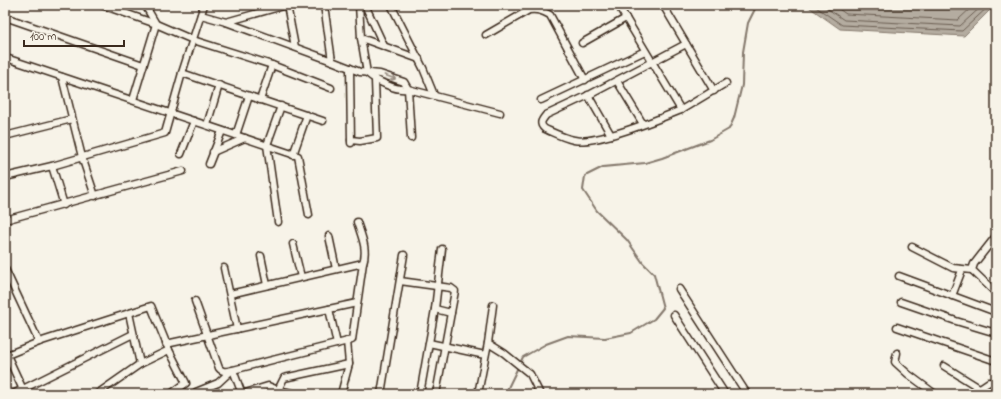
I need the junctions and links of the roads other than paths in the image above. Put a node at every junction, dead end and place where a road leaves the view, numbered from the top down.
1 (102, 5) edge
2 (144, 5) edge
3 (204, 5) edge
4 (287, 5) edge
5 (324, 5) edge
6 (359, 5) edge
7 (365, 5) edge
8 (391, 5) edge
9 (618, 5) edge
10 (663, 5) edge
11 (201, 15) junction
12 (5, 16) edge
13 (626, 18) junction
14 (226, 22) junction
15 (156, 24) junction
16 (486, 35) dead end
17 (362, 38) junction
18 (193, 40) junction
19 (582, 43) dead end
20 (686, 44) junction
21 (384, 46) junction
22 (295, 47) junction
23 (645, 51) junction
24 (419, 59) junction
25 (332, 61) junction
26 (652, 62) junction
27 (5, 63) edge
28 (143, 65) junction
29 (272, 65) junction
30 (350, 68) junction
31 (182, 73) junction
32 (367, 73) junction
33 (62, 77) junction
34 (375, 80) junction
35 (585, 80) junction
36 (617, 80) junction
37 (726, 83) dead end
38 (219, 86) junction
39 (331, 88) dead end
40 (408, 89) junction
41 (714, 91) junction
42 (434, 95) junction
43 (588, 95) junction
44 (249, 96) junction
45 (133, 100) junction
46 (260, 100) junction
47 (541, 100) dead end
48 (281, 106) junction
49 (681, 110) junction
50 (170, 113) junction
51 (500, 113) dead end
52 (307, 115) junction
53 (72, 119) junction
54 (194, 121) junction
55 (323, 121) dead end
56 (643, 124) junction
57 (207, 125) junction
58 (5, 128) edge
59 (222, 130) junction
60 (236, 135) junction
61 (611, 135) junction
62 (5, 136) edge
63 (245, 138) junction
64 (411, 138) dead end
65 (267, 145) junction
66 (213, 152) junction
67 (181, 154) dead end
68 (293, 155) junction
69 (82, 157) junction
70 (209, 164) dead end
71 (52, 166) junction
72 (183, 172) dead end
73 (5, 177) edge
74 (95, 196) junction
75 (64, 205) junction
76 (309, 215) dead end
77 (5, 220) edge
78 (278, 222) dead end
79 (357, 222) dead end
80 (329, 236) dead end
81 (996, 236) edge
82 (294, 244) dead end
83 (912, 247) dead end
84 (442, 249) dead end
85 (404, 254) dead end
86 (261, 256) dead end
87 (363, 263) junction
88 (224, 268) dead end
89 (5, 269) edge
90 (336, 269) junction
91 (962, 270) junction
92 (972, 270) junction
93 (899, 276) dead end
94 (301, 277) junction
95 (400, 281) junction
96 (267, 285) junction
97 (438, 286) junction
98 (680, 289) dead end
99 (996, 292) edge
100 (230, 294) junction
101 (952, 296) junction
102 (195, 301) dead end
103 (901, 302) dead end
104 (357, 303) junction
105 (493, 305) dead end
106 (435, 308) junction
107 (329, 309) junction
108 (996, 312) edge
109 (129, 313) junction
110 (451, 313) junction
111 (674, 315) dead end
112 (897, 327) dead end
113 (237, 329) junction
114 (996, 333) edge
115 (133, 334) junction
116 (208, 336) junction
117 (347, 341) junction
118 (39, 342) junction
119 (429, 343) junction
120 (488, 343) junction
121 (337, 344) junction
122 (168, 347) junction
123 (445, 347) junction
124 (897, 352) dead end
125 (6, 353) edge
126 (485, 355) junction
127 (996, 360) edge
128 (140, 364) junction
129 (349, 364) junction
130 (944, 366) dead end
131 (230, 372) junction
132 (186, 383) junction
133 (996, 383) edge
134 (980, 388) junction
135 (278, 390) junction
136 (24, 392) edge
137 (197, 393) edge
138 (13, 394) edge
139 (96, 394) edge
140 (171, 394) edge
141 (242, 394) edge
142 (296, 394) edge
143 (341, 394) edge
144 (381, 394) edge
145 (420, 394) edge
146 (436, 394) edge
147 (478, 394) edge
148 (540, 394) edge
149 (725, 394) edge
150 (748, 394) edge
151 (935, 394) edge
152 (989, 394) edge

1 - 15 street
2 - 15 street
3 - 11 street
4 - 14 street
4 - 22 street
5 - 25 street
6 - 17 street
7 - 21 street
8 - 24 street
9 - 13 street
10 - 20 street
11 - 14 street
11 - 18 street
12 - 28 street
13 - 19 street
13 - 23 street
14 - 22 street
15 - 18 street
15 - 28 street
16 - 35 street
17 - 21 street
17 - 32 street
18 - 29 street
18 - 31 street
20 - 26 street
20 - 41 street
21 - 24 street
22 - 25 street
23 - 26 street
23 - 35 street
24 - 42 street
25 - 30 street
26 - 36 street
26 - 49 street
27 - 33 street
28 - 45 street
29 - 39 street
29 - 46 street
30 - 32 street
30 - 34 street
31 - 38 street
31 - 50 street
32 - 34 street
32 -> 40 street
33 - 45 street
33 - 53 street
34 - 40 street
35 - 47 street
36 - 43 street
36 - 56 street
37 - 41 street
38 - 44 street
38 - 57 street
40 - 42 street
40 - 64 street
41 - 49 street
42 - 51 street
43 - 61 street
43 - 61 street
44 - 46 street
44 - 60 street
45 - 50 street
46 - 48 street
48 - 52 street
48 - 65 street
49 - 56 street
50 - 54 street
50 - 69 street
52 - 55 street
52 - 68 street
53 - 62 street
53 - 69 street
54 - 57 street
54 - 67 street
56 - 61 street
57 - 59 street
58 - 62 street
59 - 60 street
59 - 66 street
60 - 63 street
63 - 65 street
63 - 66 street
65 - 68 street
65 - 78 street
66 - 70 street
68 - 76 street
69 - 71 street
69 - 74 street
71 - 73 street
71 - 75 street
72 - 74 street
74 - 75 street
75 - 77 street
79 - 87 street
80 - 90 street
81 - 92 street
82 - 94 street
83 - 91 street
84 - 97 street
85 - 95 street
86 - 96 street
87 - 90 street
87 - 104 street
88 - 100 street
89 - 118 street
90 - 94 street
91 - 92 street
91 - 101 street
92 - 99 street
93 - 101 street
94 - 96 street
95 - 97 street
95 - 144 street
96 - 100 street
97 - 106 street
97 - 110 street
98 - 150 street
100 - 113 street
101 - 108 street
102 - 116 street
103 - 114 street
104 - 107 street
104 - 117 street
105 - 120 street
106 - 110 street
106 - 119 street
107 - 113 street
107 - 121 street
109 - 115 street
109 - 118 street
109 - 122 street
110 - 123 street
111 - 149 street
112 - 127 street
113 - 116 street
115 - 128 street
115 - 136 street
116 - 122 street
116 - 131 street
117 - 121 street
117 - 129 street
118 - 125 street
119 - 123 street
119 - 145 street
120 - 126 street
120 - 148 street
121 - 131 street
122 - 128 street
122 - 132 street
123 - 126 street
123 - 146 street
124 - 151 street
125 - 136 street
126 - 147 street
128 - 139 street
129 - 135 street
129 - 143 street
130 - 134 street
131 - 137 street
131 - 141 street
132 - 137 street
132 - 140 street
133 - 134 street
134 - 152 street
135 - 141 street
135 - 142 street
136 - 138 street

